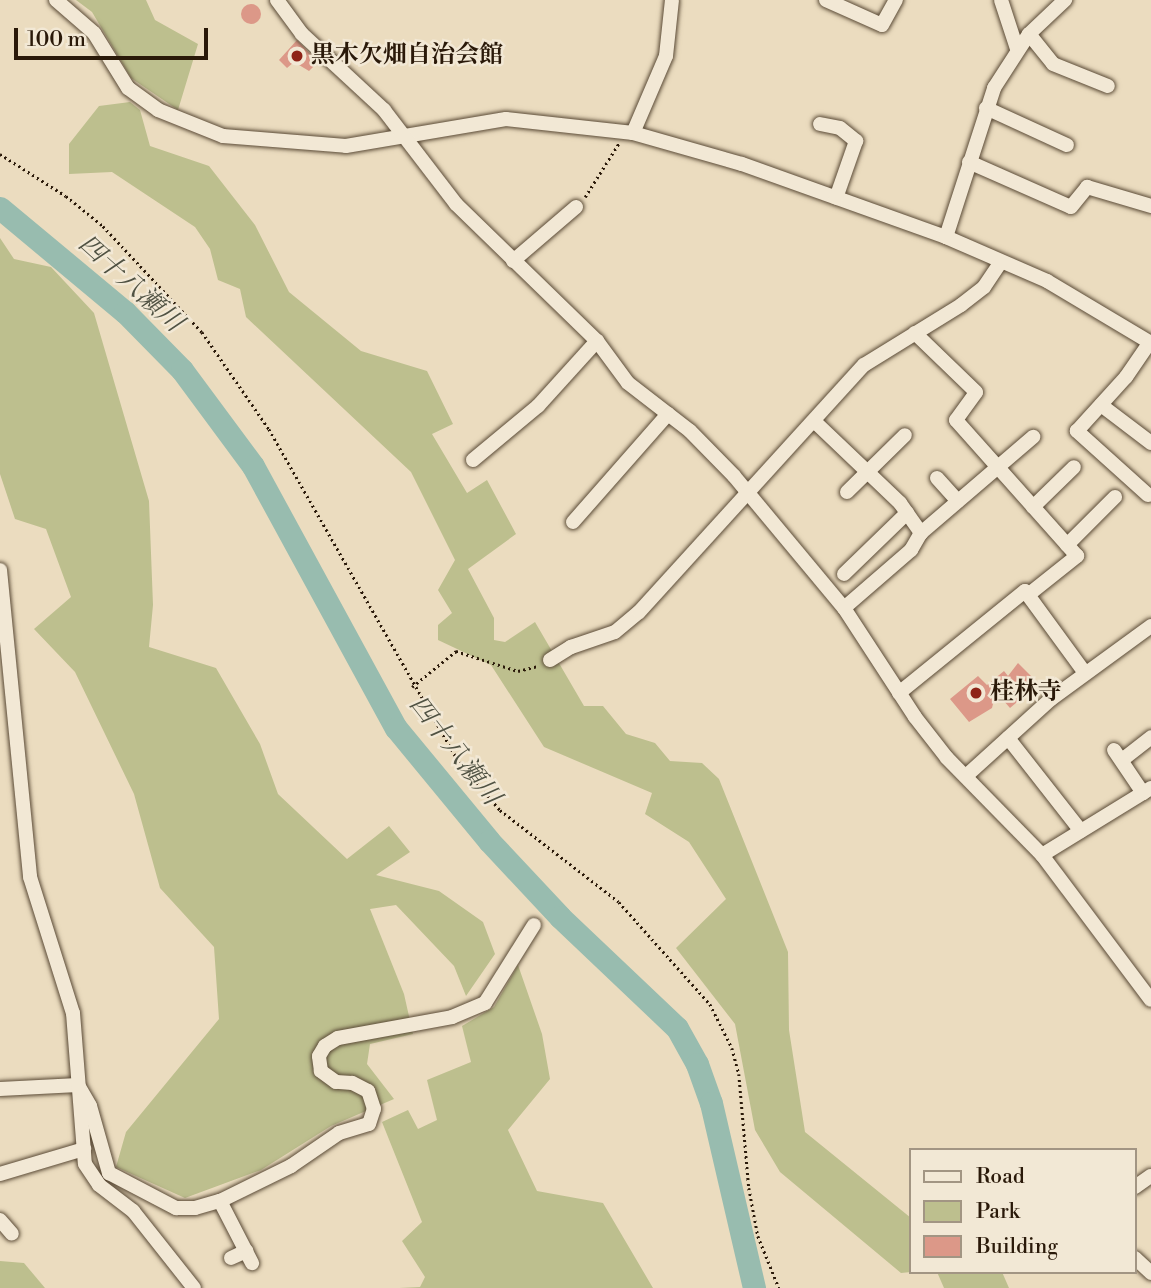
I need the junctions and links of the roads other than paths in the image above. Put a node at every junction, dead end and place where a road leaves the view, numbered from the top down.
1 (56, 0) edge
2 (277, 0) edge
3 (672, 0) edge
4 (826, 0) edge
5 (896, 0) edge
6 (1001, 0) edge
7 (1065, 0) edge
8 (1029, 34) junction
9 (1017, 49) junction
10 (1108, 86) dead end
11 (986, 108) junction
12 (820, 124) dead end
13 (629, 132) junction
14 (402, 136) junction
15 (1068, 145) dead end
16 (969, 162) junction
17 (836, 198) junction
18 (1151, 206) edge
19 (576, 207) road end
20 (946, 237) junction
21 (513, 261) junction
22 (1000, 262) junction
23 (915, 333) junction
24 (597, 341) junction
25 (1151, 342) edge
26 (1101, 405) junction
27 (668, 414) junction
28 (814, 421) junction
29 (905, 435) dead end
30 (1033, 437) dead end
31 (1151, 443) edge
32 (473, 460) dead end
33 (997, 467) junction
34 (1074, 467) dead end
35 (869, 471) junction
36 (937, 478) dead end
37 (847, 492) dead end
38 (744, 494) junction
39 (1148, 495) dead end
40 (1115, 497) dead end
41 (958, 501) junction
42 (1033, 507) junction
43 (907, 513) junction
44 (573, 522) dead end
45 (921, 533) junction
46 (1067, 545) junction
47 (0, 570) edge
48 (844, 574) dead end
49 (1028, 594) junction
50 (844, 608) junction
51 (1148, 634) edge
52 (550, 660) road end
53 (1085, 673) junction
54 (899, 693) junction
55 (1151, 737) edge
56 (1008, 738) junction
57 (967, 776) junction
58 (1147, 790) edge
59 (1081, 831) junction
60 (1042, 855) junction
61 (534, 925) dead end
62 (1151, 1000) edge
63 (78, 1085) junction
64 (0, 1089) edge
65 (84, 1149) junction
66 (0, 1174) edge
67 (220, 1201) junction
68 (0, 1220) edge
69 (12, 1234) dead end
70 (232, 1258) dead end
71 (1137, 1260) edge
72 (1151, 1273) edge
73 (194, 1288) edge

1 - 14 street
2 - 14 street
3 - 13 street
4 - 5 street
6 - 9 street
7 - 8 street
8 - 9 street
8 - 10 street
9 - 11 street
11 - 15 street
11 - 16 street
12 - 17 street
13 - 14 street
13 - 17 street
14 - 21 street
16 - 18 street
16 - 20 street
17 - 20 street
19 - 21 street
20 - 22 street
21 - 24 street
22 - 23 street
22 - 25 street
23 - 28 street
23 - 33 street
24 - 27 street
24 - 32 street
25 - 26 street
26 - 31 street
26 - 39 street
27 - 38 street
27 - 44 street
28 - 35 street
28 - 38 street
29 - 35 street
30 - 33 street
33 - 41 street
33 - 42 street
34 - 42 street
35 - 37 street
35 - 43 street
36 - 41 street
38 - 50 street
38 - 52 street
40 - 46 street
41 - 45 street
42 - 46 street
43 - 45 street
43 - 48 street
45 - 50 street
46 - 49 street
47 - 63 street
49 - 53 street
49 - 54 street
50 - 54 street
51 - 53 street
53 - 56 street
54 - 57 street
55 - 58 street
56 - 57 street
56 - 59 street
57 - 60 street
58 - 59 street
59 - 60 street
60 - 62 street
61 - 67 street
63 - 64 street
63 - 65 street
63 - 67 street
65 - 66 street
65 - 73 street
67 - 70 street
68 - 69 street
71 - 72 street

